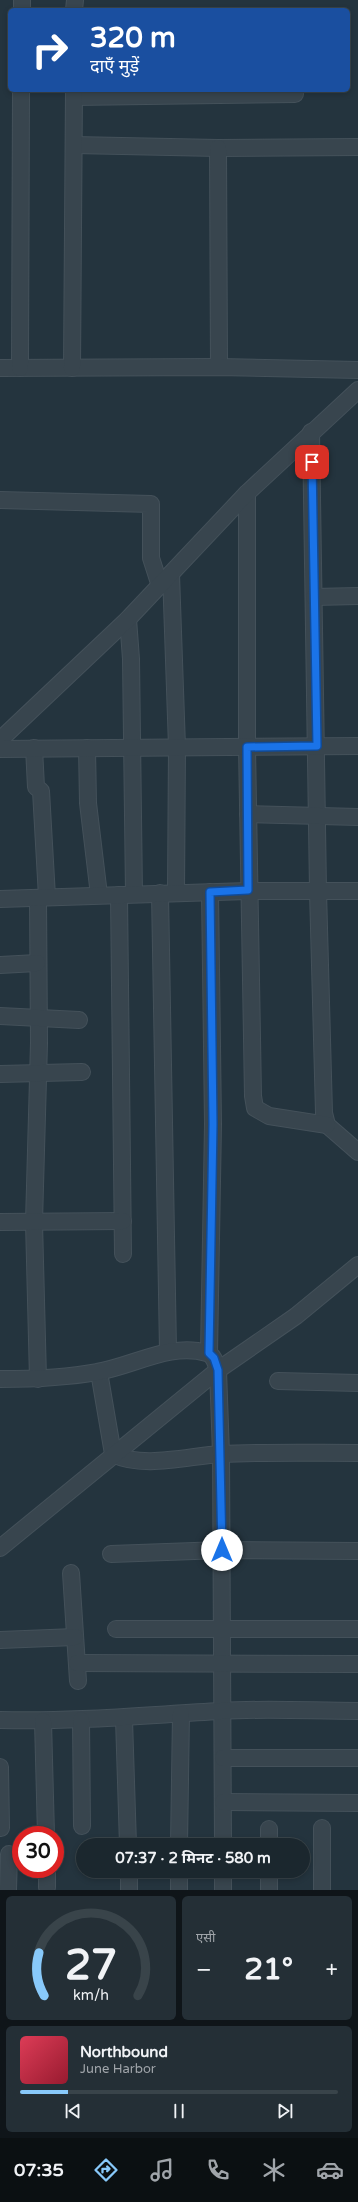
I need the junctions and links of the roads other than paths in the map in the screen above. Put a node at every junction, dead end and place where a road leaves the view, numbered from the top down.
1 (22, 92) edge
2 (74, 93) edge
3 (295, 94) dead end
4 (74, 145) junction
5 (358, 147) edge
6 (218, 148) junction
7 (219, 367) junction
8 (0, 368) edge
9 (20, 368) junction
10 (72, 368) junction
11 (358, 370) edge
12 (358, 390) edge
13 (311, 432) junction
14 (247, 493) junction
15 (0, 500) edge
16 (166, 580) junction
17 (314, 596) junction
18 (358, 596) edge
19 (128, 619) junction
20 (0, 740) edge
21 (317, 746) junction
22 (358, 746) edge
23 (177, 747) junction
24 (247, 747) junction
25 (0, 748) edge
26 (34, 748) junction
27 (87, 748) junction
28 (132, 748) junction
29 (248, 814) junction
30 (317, 816) junction
31 (358, 817) edge
32 (248, 890) junction
33 (318, 890) junction
34 (358, 890) edge
35 (210, 892) junction
36 (176, 893) junction
37 (160, 894) junction
38 (98, 895) junction
39 (126, 895) junction
40 (42, 898) junction
41 (0, 899) edge
42 (37, 963) junction
43 (0, 964) edge
44 (0, 1016) edge
45 (38, 1017) junction
46 (79, 1020) dead end
47 (38, 1072) junction
48 (82, 1072) dead end
49 (0, 1074) edge
50 (327, 1126) junction
51 (358, 1152) edge
52 (123, 1221) junction
53 (0, 1222) edge
54 (34, 1222) junction
55 (123, 1254) dead end
56 (356, 1269) edge
57 (168, 1351) junction
58 (209, 1353) junction
59 (218, 1370) junction
60 (100, 1372) junction
61 (0, 1379) edge
62 (38, 1379) junction
63 (278, 1381) dead end
64 (358, 1383) edge
65 (358, 1453) edge
66 (113, 1454) junction
67 (221, 1454) junction
68 (0, 1548) edge
69 (222, 1550) junction
70 (358, 1551) edge
71 (111, 1554) dead end
72 (71, 1573) dead end
73 (222, 1628) junction
74 (116, 1629) dead end
75 (358, 1630) edge
76 (76, 1637) junction
77 (0, 1640) edge
78 (222, 1662) junction
79 (77, 1663) junction
80 (358, 1664) edge
81 (78, 1681) dead end
82 (223, 1711) junction
83 (358, 1711) edge
84 (181, 1714) junction
85 (124, 1719) junction
86 (0, 1720) edge
87 (81, 1720) junction
88 (44, 1721) junction
89 (223, 1758) junction
90 (358, 1758) edge
91 (0, 1767) edge
92 (223, 1802) junction
93 (358, 1803) edge
94 (46, 1826) edge
95 (82, 1826) dead end
96 (2, 1828) dead end
97 (322, 1828) dead end
98 (269, 1829) dead end
99 (128, 1838) edge
100 (179, 1838) edge
101 (223, 1838) edge
102 (269, 1838) edge
103 (10, 1854) edge
104 (47, 1878) edge
105 (129, 1878) edge
106 (179, 1878) edge
107 (223, 1878) edge
108 (269, 1878) edge
109 (47, 1887) dead end
110 (8, 1890) edge
111 (129, 1890) edge
112 (179, 1890) edge
113 (223, 1890) edge
114 (269, 1890) edge
115 (322, 1890) edge

1 - 9 street
2 - 3 street
2 - 4 street
4 - 6 street
4 - 10 street
5 - 6 street
6 - 7 street
7 - 10 street
7 - 11 street
8 - 9 street
9 - 10 street
12 - 13 street
13 - 14 street
13 - 17 street
14 - 16 street
14 - 24 street
15 - 16 street
16 - 19 street
16 - 23 street
17 - 18 street
17 - 21 street
19 - 20 street
19 - 28 street
21 - 22 street
21 - 24 street
21 - 30 street
23 - 24 street
23 - 28 street
23 - 36 street
24 - 29 street
25 - 26 street
26 - 27 street
26 - 40 street
27 - 28 street
27 - 38 street
28 - 39 street
29 - 30 street
29 - 32 street
30 - 31 street
30 - 33 street
32 - 33 street
32 - 35 street
32 - 50 street
33 - 34 street
33 - 50 street
35 - 36 street
35 - 58 street
36 - 37 street
37 - 39 street
37 - 57 street
38 - 39 street
38 - 40 street
39 - 52 street
40 - 41 street
40 - 42 street
42 - 43 street
42 - 45 street
44 - 45 street
45 - 46 street
45 - 47 street
47 - 48 street
47 - 49 street
47 - 54 street
50 - 51 street
52 - 54 street
52 - 55 street
53 - 54 street
54 - 62 street
56 - 59 street
57 - 58 street
57 - 60 street
58 - 59 street
59 - 66 street
59 - 67 street
60 - 62 street
60 - 66 street
61 - 62 street
63 - 64 street
65 - 67 street
66 - 67 street
66 - 68 street
67 - 69 street
69 - 70 street
69 - 71 street
69 - 73 street
72 - 76 street
73 - 74 street
73 - 75 street
73 - 78 street
76 - 77 street
76 - 79 street
78 - 79 street
78 - 80 street
78 - 82 street
79 - 81 street
82 - 83 street
82 - 84 street
82 - 89 street
84 - 85 street
84 - 100 street
85 - 87 street
85 - 99 street
86 - 88 street
87 - 88 street
87 - 95 street
88 - 94 street
89 - 90 street
89 - 92 street
91 - 96 street
92 - 93 street
92 - 101 street
97 - 115 street
98 - 102 street
103 - 110 street
104 - 109 street
105 - 111 street
106 - 112 street
107 - 113 street
108 - 114 street

